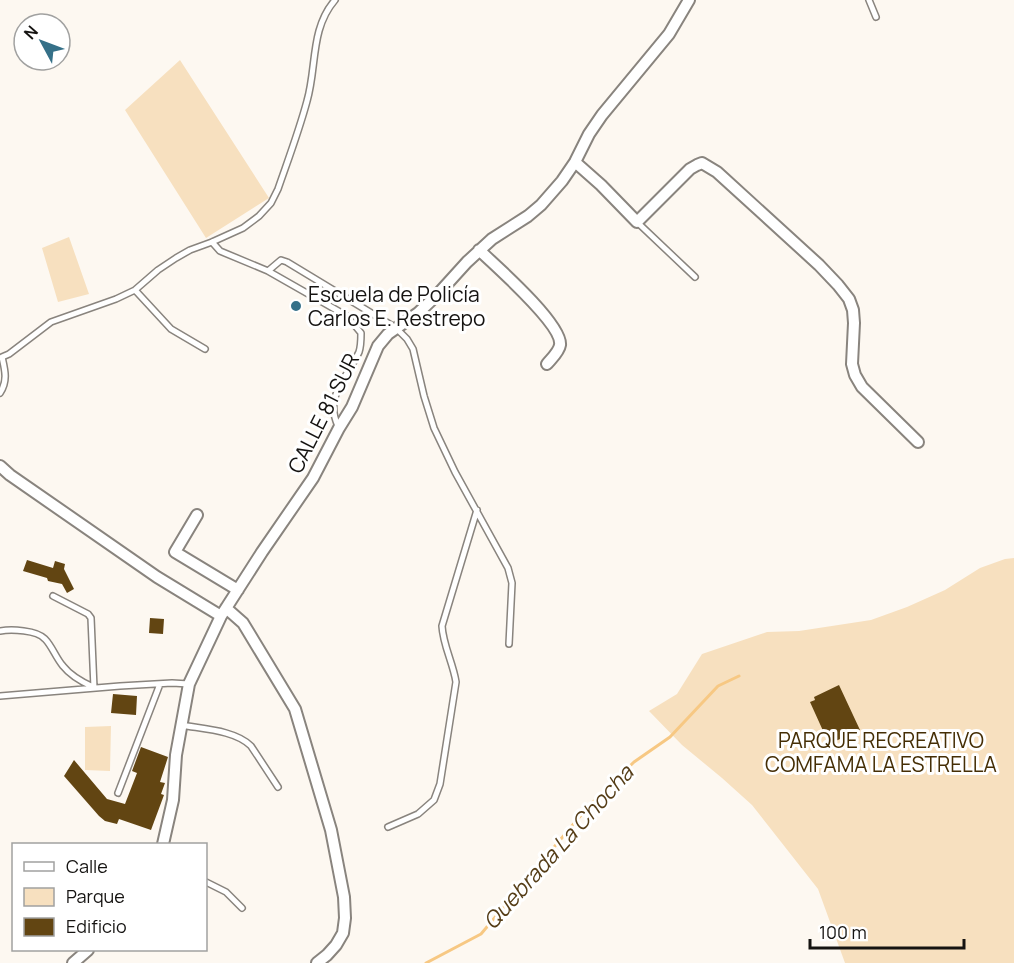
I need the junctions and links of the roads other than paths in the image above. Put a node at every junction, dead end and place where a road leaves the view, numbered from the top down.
1 (335, 0) edge
2 (689, 0) edge
3 (869, 0) edge
4 (876, 17) dead end
5 (575, 162) junction
6 (636, 222) junction
7 (213, 242) junction
8 (479, 250) junction
9 (268, 271) junction
10 (695, 277) dead end
11 (135, 290) junction
12 (396, 328) junction
13 (205, 349) dead end
14 (1, 355) edge
15 (547, 364) dead end
16 (0, 393) edge
17 (339, 428) junction
18 (918, 442) dead end
19 (0, 465) edge
20 (5, 476) edge
21 (477, 510) junction
22 (196, 515) dead end
23 (238, 590) junction
24 (52, 596) dead end
25 (224, 612) junction
26 (0, 631) edge
27 (509, 644) dead end
28 (160, 684) junction
29 (189, 684) junction
30 (94, 688) junction
31 (0, 696) edge
32 (181, 725) junction
33 (278, 787) dead end
34 (118, 793) dead end
35 (388, 827) dead end
36 (163, 843) edge
37 (207, 882) edge
38 (242, 908) dead end
39 (87, 951) edge
40 (73, 963) edge
41 (317, 963) edge

1 - 7 lane
2 - 5 street, CALLE 81 SUR
3 - 4 lane
5 - 6 street
5 - 8 street, CALLE 81 SUR
6 - 10 lane
6 - 18 street
7 - 9 lane
7 - 11 lane
8 - 12 street, CALLE 81 SUR
8 - 15 street
9 - 12 lane
9 - 17 lane
11 - 13 lane
11 - 14 lane
12 - 17 street, CALLE 81 SUR
12 - 21 lane
14 - 16 lane
17 - 23 street, CALLE 81 SUR
19 - 20 street
20 - 25 street
21 - 27 lane
21 - 35 lane
22 - 23 street
23 - 25 street, CALLE 81 SUR
24 - 30 lane
25 - 29 street, CALLE 81 SUR
25 - 41 street
26 - 30 lane
28 - 29 lane
28 - 30 lane
28 - 34 lane
29 - 32 street, CALLE 81 SUR
30 - 31 lane
32 - 33 lane
32 - 36 street, CALLE 81 SUR
37 - 38 lane
39 - 40 street

